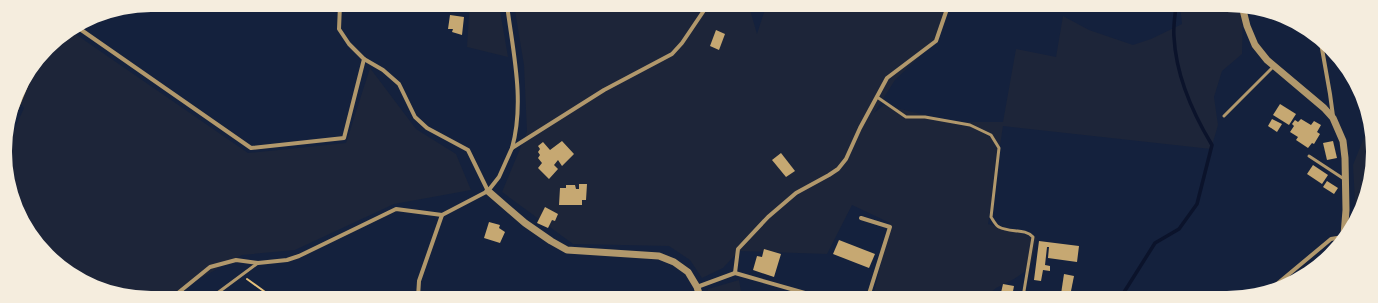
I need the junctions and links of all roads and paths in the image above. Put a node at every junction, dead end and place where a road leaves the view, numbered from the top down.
1 (340, 12) edge
2 (509, 12) edge
3 (703, 12) edge
4 (946, 12) edge
5 (1244, 13) edge
6 (83, 30) edge
7 (1322, 51) edge
8 (364, 59) junction
9 (1274, 66) junction
10 (877, 97) junction
11 (1224, 116) dead end
12 (1333, 118) junction
13 (512, 148) junction
14 (1309, 156) dead end
15 (1345, 180) junction
16 (488, 191) junction
17 (442, 215) junction
18 (861, 218) dead end
19 (1345, 224) edge
20 (1335, 238) edge
21 (258, 263) junction
22 (735, 273) junction
23 (241, 275) junction
24 (1283, 279) edge
25 (697, 287) junction
26 (180, 291) edge
27 (220, 291) edge
28 (264, 291) edge
29 (418, 291) edge
30 (698, 291) edge
31 (798, 291) edge
32 (870, 291) edge
33 (1024, 291) edge

1 - 8 street
2 - 13 street
3 - 13 street
4 - 10 street
5 - 9 street
6 - 8 street
7 - 12 street
8 - 16 street
9 - 11 lane
9 - 12 street
10 - 22 street
10 - 33 lane
12 - 15 street
13 - 16 street
14 - 15 lane
15 - 19 street
16 - 17 street
16 - 25 street
17 - 21 street
17 - 29 street
18 - 32 street
20 - 24 street
21 - 23 lane
21 - 26 street
22 - 25 street
22 - 31 street
23 - 27 lane
23 - 28 path
25 - 30 street

